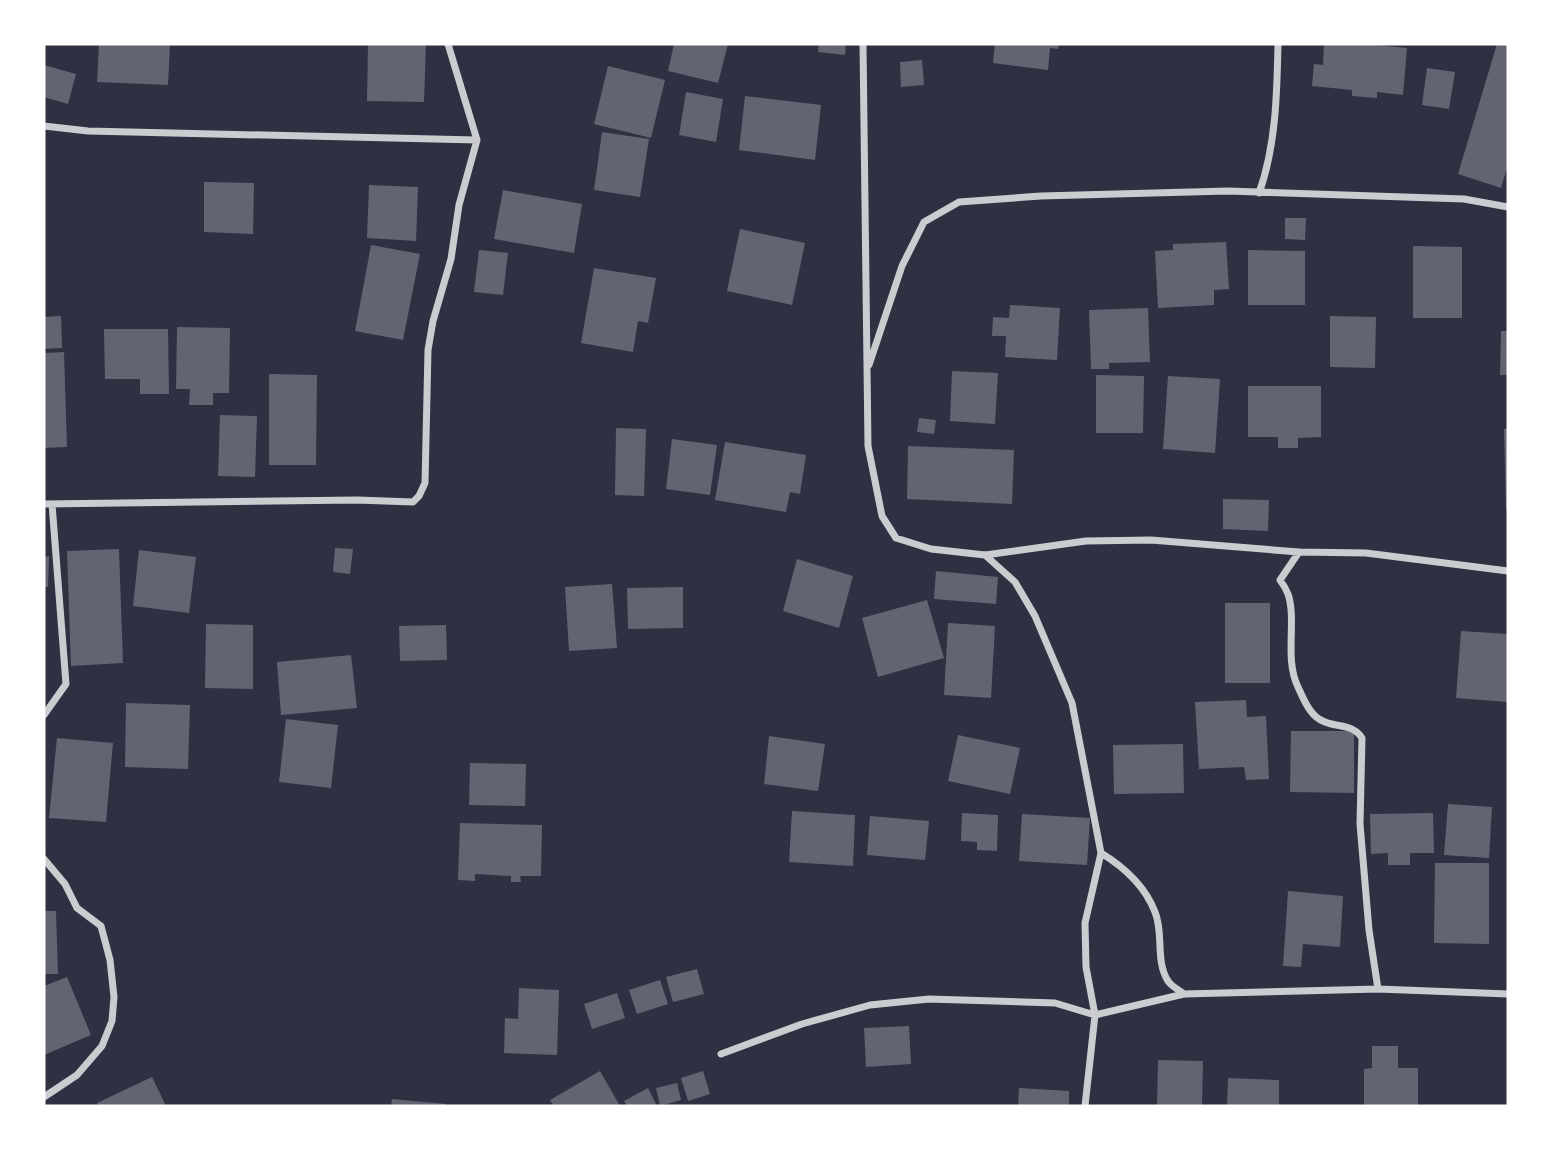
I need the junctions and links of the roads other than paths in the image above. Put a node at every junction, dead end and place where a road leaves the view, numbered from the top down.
1 (448, 44) edge
2 (863, 44) edge
3 (1278, 44) edge
4 (44, 126) edge
5 (477, 140) junction
6 (1259, 193) junction
7 (1508, 207) edge
8 (868, 370) junction
9 (48, 504) edge
10 (1300, 552) junction
11 (985, 555) junction
12 (1508, 571) edge
13 (44, 715) edge
14 (1101, 853) junction
15 (44, 859) edge
16 (1378, 989) junction
17 (1184, 994) junction
18 (1508, 994) edge
19 (1095, 1015) junction
20 (721, 1054) dead end
21 (44, 1097) edge
22 (1085, 1106) edge

1 - 5 street
2 - 8 street
3 - 6 street
4 - 5 street
5 - 9 street
6 - 7 street
6 - 8 street
8 - 11 street
9 - 13 street
10 - 11 street
10 - 12 street
10 - 16 street
11 - 14 street
14 - 17 street
14 - 19 street
15 - 21 street
16 - 17 street
16 - 18 street
17 - 19 street
19 - 20 street
19 - 22 street

